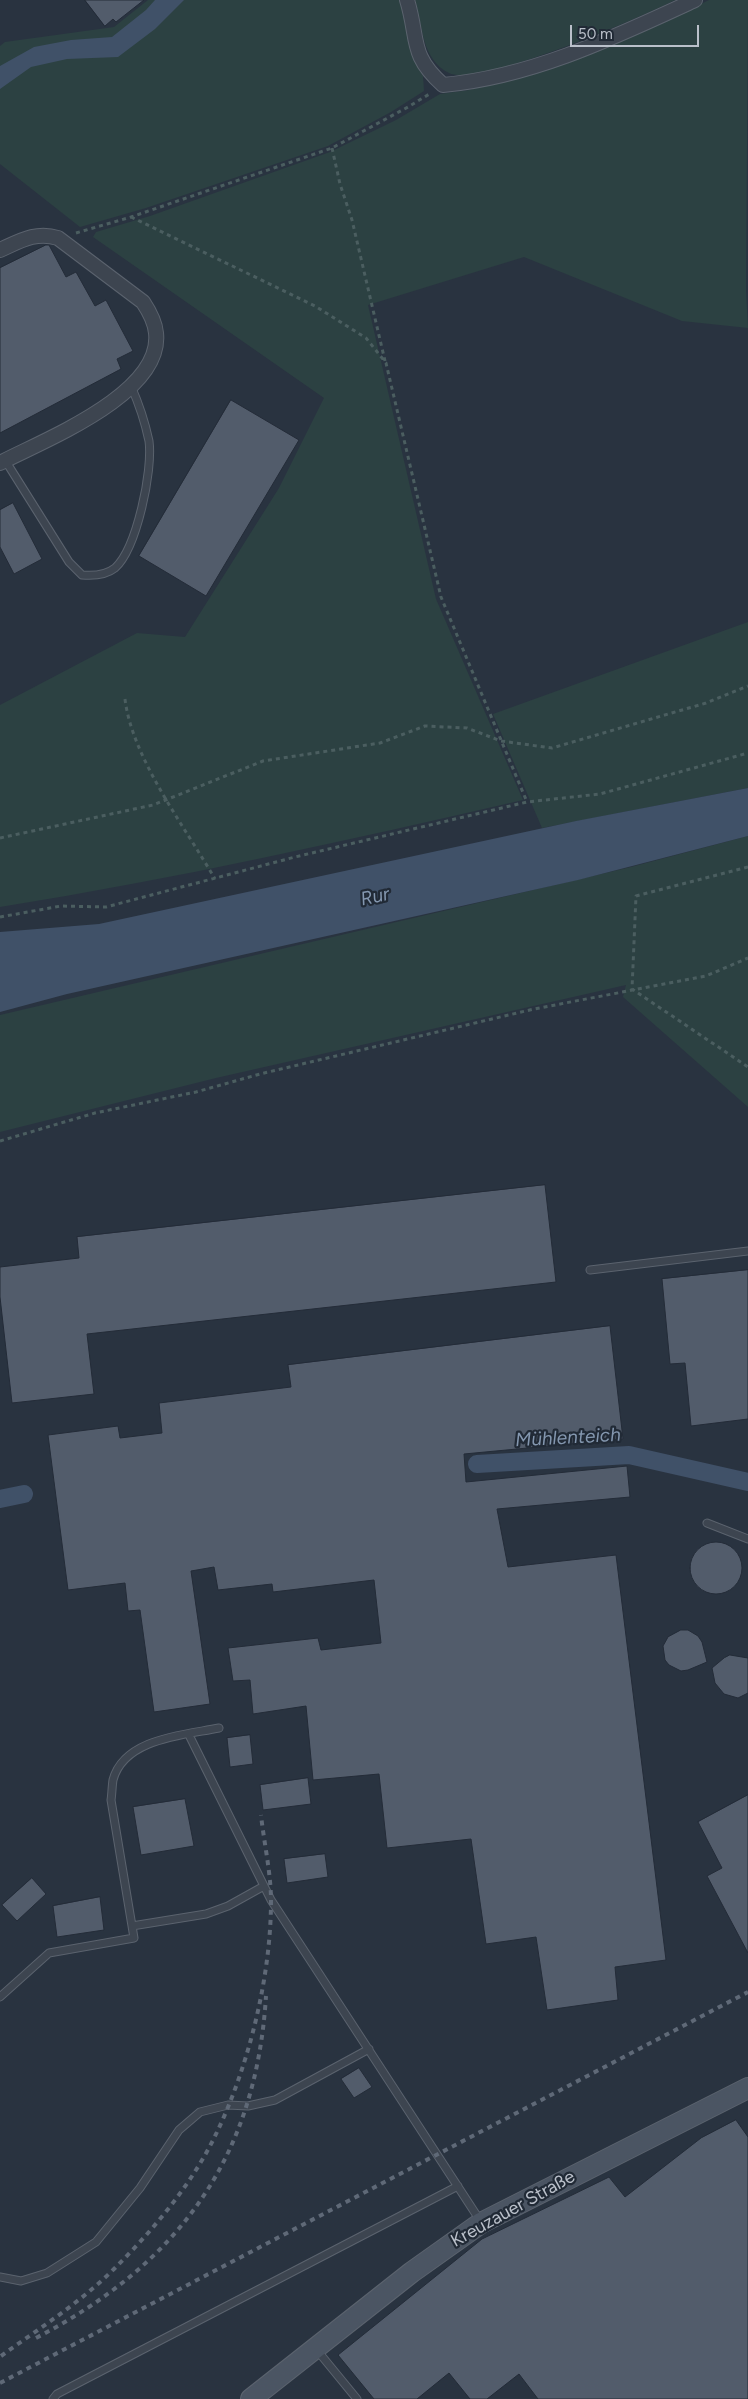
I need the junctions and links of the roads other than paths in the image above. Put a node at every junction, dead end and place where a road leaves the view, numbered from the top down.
1 (407, 0) edge
2 (695, 0) edge
3 (0, 250) edge
4 (131, 386) junction
5 (2, 461) edge
6 (748, 1252) edge
7 (590, 1270) dead end
8 (707, 1523) dead end
9 (748, 1539) edge
10 (220, 1728) dead end
11 (189, 1735) junction
12 (264, 1886) junction
13 (132, 1926) junction
14 (0, 1998) edge
15 (369, 2049) junction
16 (748, 2088) edge
17 (458, 2186) junction
18 (481, 2223) junction
19 (0, 2277) edge
20 (316, 2348) junction
21 (53, 2399) edge
22 (251, 2399) edge
23 (357, 2399) edge

1 - 2 street
3 - 4 street
4 - 5 street
4 - 5 lane
6 - 7 lane
8 - 9 lane
10 - 11 lane
11 - 12 lane
11 - 13 lane
12 - 13 lane
12 - 15 lane
13 - 14 lane
15 - 17 lane
15 - 19 lane
16 - 18 main road, Kreuzauer Straße
17 - 18 lane
17 - 21 lane
18 - 20 main road, Kreuzauer Straße
20 - 22 main road, Kreuzauer Straße
20 - 23 lane

